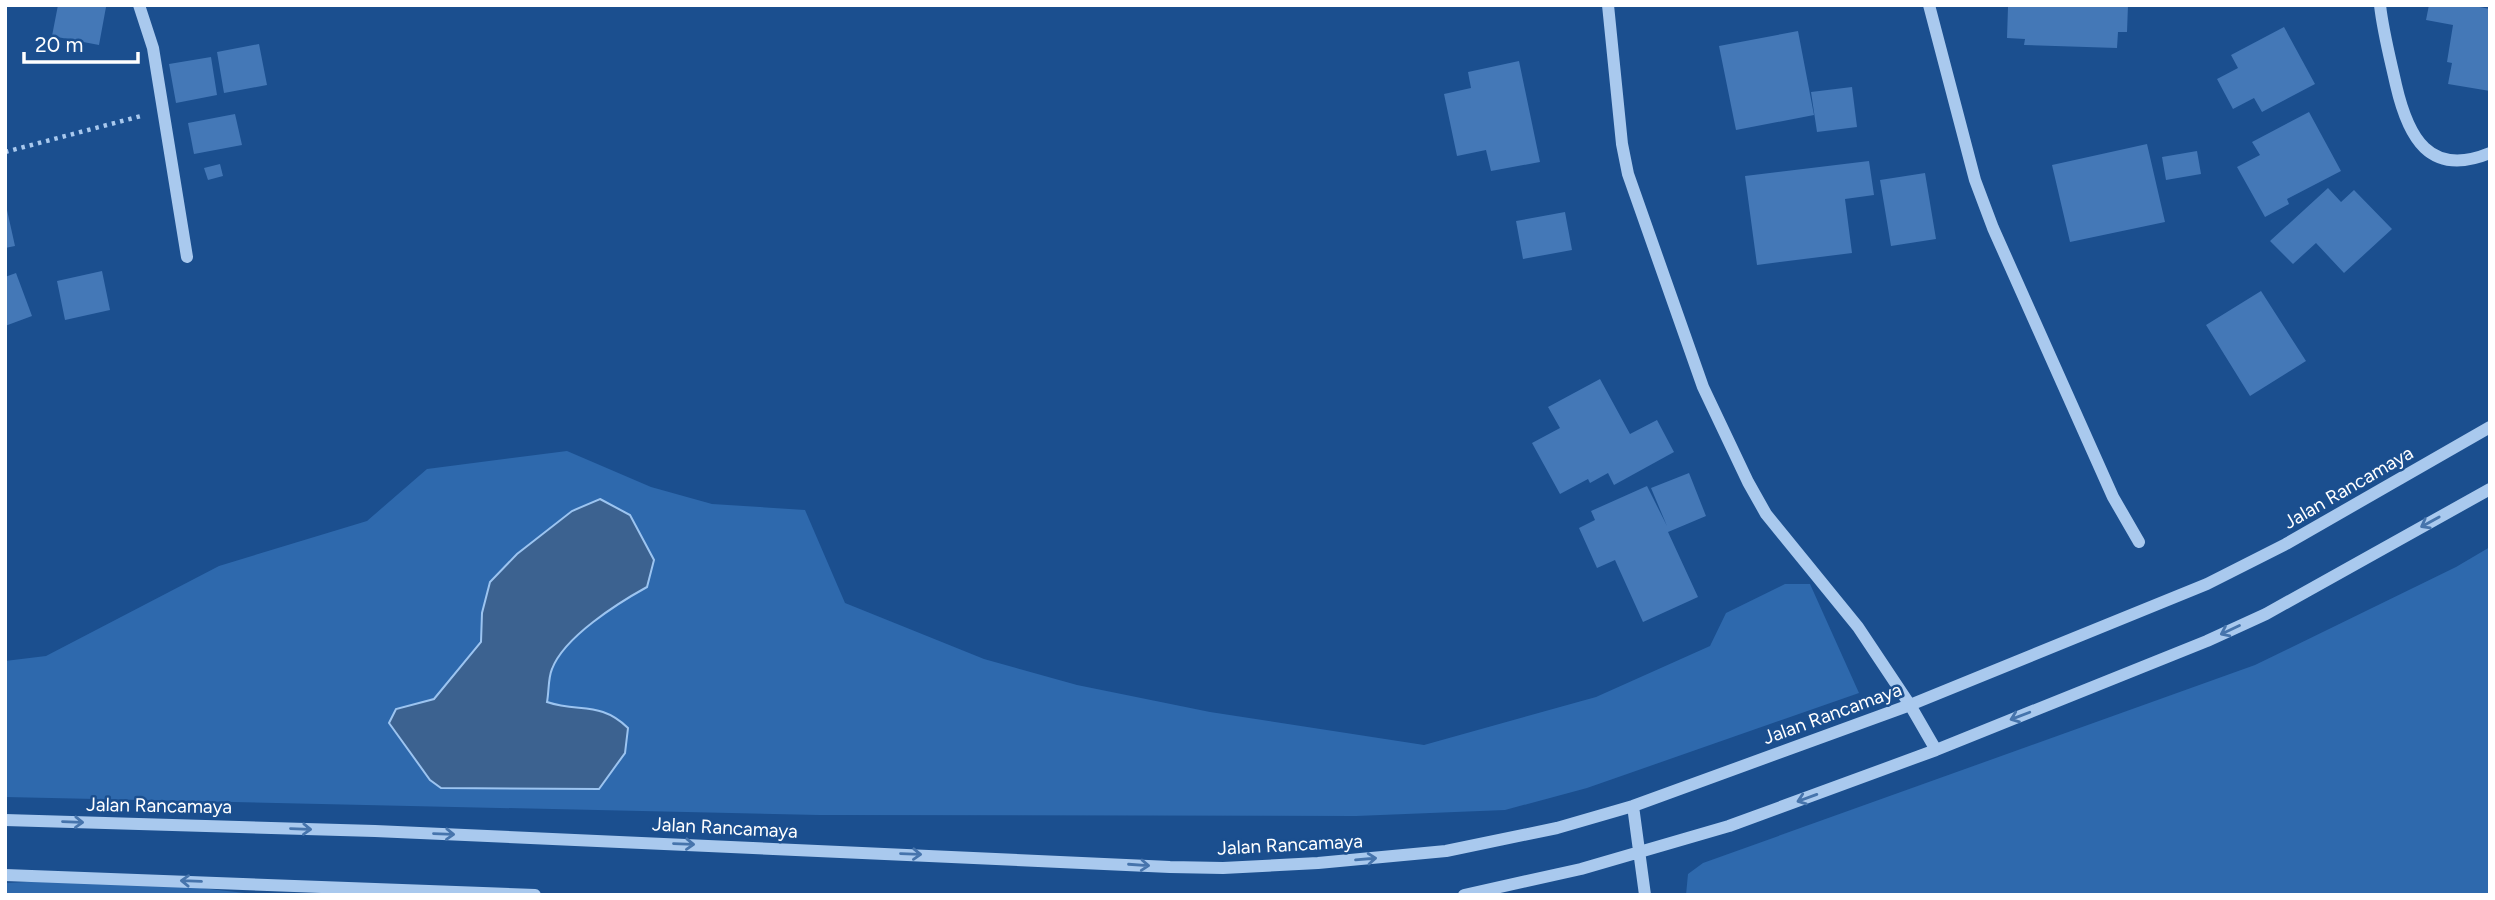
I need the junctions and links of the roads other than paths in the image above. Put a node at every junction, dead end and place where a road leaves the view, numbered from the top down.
1 (139, 5) edge
2 (1608, 5) edge
3 (1929, 5) edge
4 (2380, 5) edge
5 (2490, 153) edge
6 (187, 257) dead end
7 (2490, 428) edge
8 (2490, 489) edge
9 (2139, 542) dead end
10 (1910, 705) junction
11 (1936, 750) junction
12 (1633, 806) junction
13 (5, 820) edge
14 (1640, 854) junction
15 (5, 874) edge
16 (535, 895) edge
17 (1464, 895) edge
18 (1645, 895) edge

1 - 6 street
2 - 10 street
3 - 9 street
4 - 5 street
7 - 10 street, Jalan Rancamaya
8 -> 11 street
10 - 11 street
10 - 12 street, Jalan Rancamaya
11 -> 14 street
13 -> 12 street, Jalan Rancamaya
12 - 14 street
14 - 17 street
14 - 18 street
16 -> 15 street

